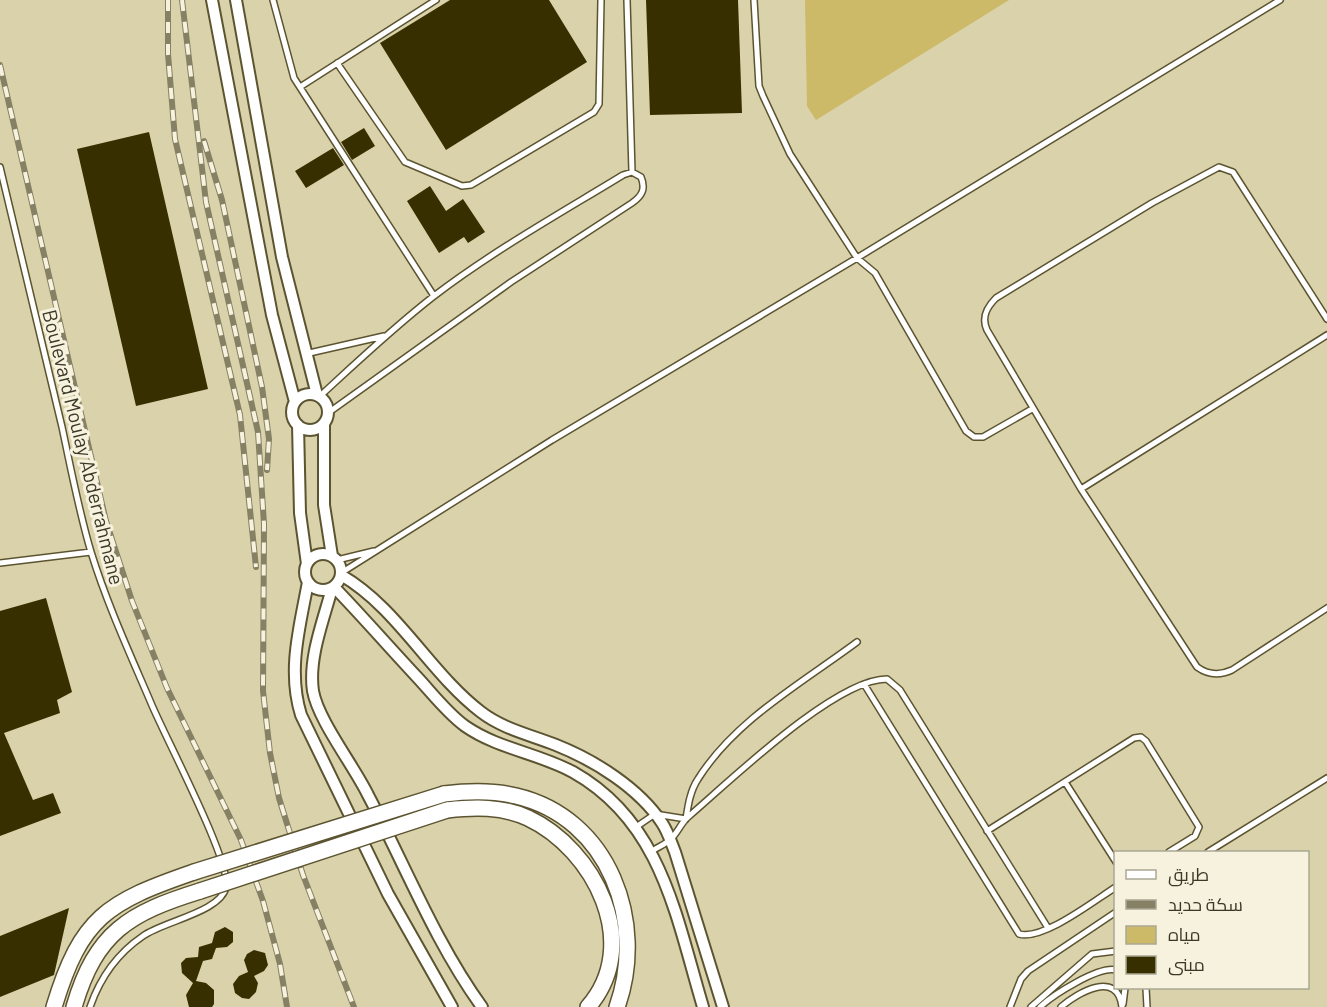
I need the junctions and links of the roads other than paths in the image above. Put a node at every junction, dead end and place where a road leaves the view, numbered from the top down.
1 (212, 0) edge
2 (236, 0) edge
3 (273, 0) edge
4 (436, 0) edge
5 (601, 0) edge
6 (627, 0) edge
7 (754, 0) edge
8 (1280, 0) edge
9 (338, 63) junction
10 (300, 87) junction
11 (0, 167) edge
12 (632, 172) junction
13 (857, 258) junction
14 (434, 296) junction
15 (1327, 319) edge
16 (1327, 335) edge
17 (385, 336) junction
18 (305, 354) junction
19 (319, 395) junction
20 (295, 402) junction
21 (1032, 409) junction
22 (326, 419) junction
23 (298, 425) junction
24 (1081, 489) junction
25 (381, 549) junction
26 (91, 552) junction
27 (335, 558) junction
28 (0, 563) edge
29 (307, 564) junction
30 (341, 574) junction
31 (308, 582) junction
32 (333, 587) junction
33 (1327, 608) edge
34 (857, 642) dead end
35 (864, 684) junction
36 (1327, 777) edge
37 (1065, 782) junction
38 (655, 814) junction
39 (686, 819) junction
40 (636, 827) junction
41 (987, 831) junction
42 (670, 840) junction
43 (652, 851) junction
44 (1170, 851) edge
45 (1210, 851) edge
46 (1114, 859) edge
47 (1114, 888) edge
48 (1114, 913) edge
49 (1048, 928) junction
50 (1114, 951) edge
51 (1114, 970) edge
52 (1125, 989) edge
53 (1146, 989) edge
54 (54, 1007) edge
55 (74, 1007) edge
56 (90, 1007) edge
57 (452, 1007) edge
58 (482, 1007) edge
59 (588, 1007) edge
60 (617, 1007) edge
61 (703, 1007) edge
62 (723, 1007) edge
63 (1010, 1007) edge
64 (1031, 1007) edge
65 (1040, 1007) edge
66 (1060, 1007) edge
67 (1122, 1007) edge
68 (1147, 1007) edge

1 - 20 street
2 - 18 street
3 - 10 lane
4 - 9 lane
5 - 9 lane
6 - 12 lane
7 - 13 lane
8 - 13 lane
9 - 10 lane
10 - 14 lane
11 - 26 lane, Boulevard Moulay Abderrahmane
12 - 14 lane
12 - 22 lane
13 - 21 lane
13 - 25 lane
14 - 17 lane
15 - 21 lane
16 - 24 lane
17 - 18 lane
17 - 19 lane
18 - 19 street
19 - 20 street
19 - 22 street
20 - 23 street
21 - 24 lane
22 - 23 street
22 - 27 street
23 - 29 street
24 - 33 lane
25 - 27 lane
25 - 30 lane
26 - 28 lane
26 - 56 lane, Boulevard Moulay Abderrahmane
27 - 29 street
27 - 30 street
29 - 31 street
30 - 32 street
30 - 38 street
31 - 32 street
31 - 57 street
32 - 40 street
32 - 58 street
34 - 39 lane
35 - 39 lane
35 - 41 lane
35 - 49 lane
36 - 45 lane
37 - 41 lane
37 - 44 lane
37 - 46 lane
38 - 39 lane
38 - 40 lane
38 - 42 street
39 - 42 lane
40 - 43 street
41 - 49 lane
42 - 43 lane
42 - 62 street
43 - 61 street
47 - 49 lane
48 - 63 lane
50 - 64 lane
51 - 65 lane
52 - 67 lane
53 - 68 lane
54 - 60 main road, bridge
55 - 59 main road, bridge
66 - 67 lane

